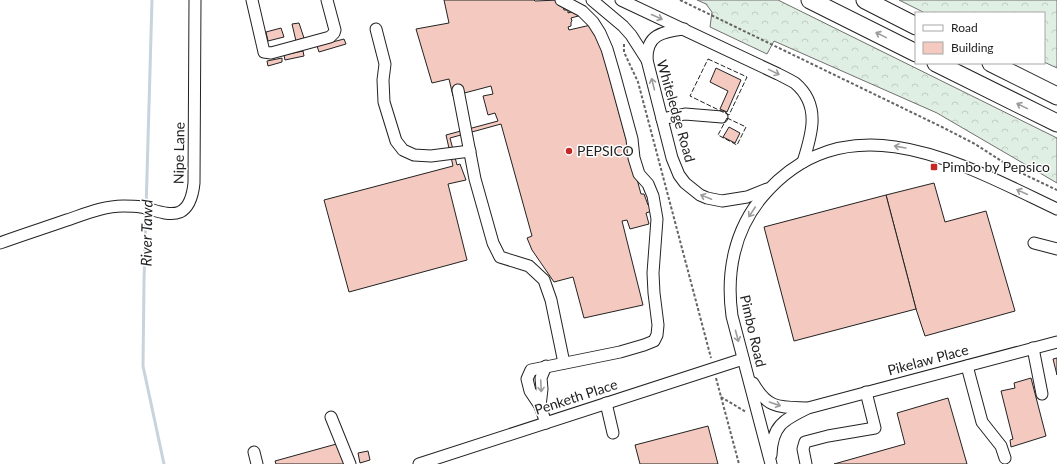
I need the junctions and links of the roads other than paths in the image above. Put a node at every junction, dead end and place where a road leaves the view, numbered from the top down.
1 (195, 0) edge
2 (252, 0) edge
3 (327, 0) edge
4 (561, 0) edge
5 (592, 0) edge
6 (621, 0) edge
7 (810, 0) edge
8 (865, 0) edge
9 (915, 25) edge
10 (376, 29) dead end
11 (684, 29) junction
12 (915, 52) edge
13 (647, 60) junction
14 (938, 64) edge
15 (993, 64) edge
16 (458, 90) dead end
17 (1057, 96) edge
18 (722, 117) dead end
19 (662, 119) junction
20 (1057, 123) edge
21 (470, 151) junction
22 (803, 162) junction
23 (770, 188) junction
24 (1057, 209) edge
25 (0, 243) edge
26 (1034, 243) dead end
27 (1057, 249) edge
28 (1057, 342) edge
29 (1033, 348) junction
30 (564, 363) junction
31 (745, 364) junction
32 (967, 366) junction
33 (866, 392) junction
34 (1042, 394) dead end
35 (606, 403) junction
36 (808, 408) junction
37 (331, 417) dead end
38 (546, 423) junction
39 (613, 433) dead end
40 (254, 452) dead end
41 (1005, 458) dead end
42 (257, 464) edge
43 (350, 464) edge
44 (419, 464) edge
45 (772, 464) edge
46 (806, 464) edge

1 - 25 street, Nipe Lane
2 - 3 street
4 - 30 street
5 - 13 street, Whiteledge Road
6 -> 11 street
12 -> 7 highway
8 - 9 highway
10 - 21 street
11 - 13 street
11 -> 22 street
19 -> 13 street, Whiteledge Road
20 -> 14 highway
15 - 17 highway
16 - 21 street
18 - 19 street
23 -> 19 street, Whiteledge Road
21 - 30 street
22 - 23 street, Pimbo Road
24 -> 22 street, Pimbo Road
23 -> 31 street, Pimbo Road
26 - 27 street
28 - 29 street, Pikelaw Place
29 - 32 street, Pikelaw Place
29 - 34 street
30 - 38 street
31 - 35 street, Penketh Place
31 -> 36 street, Pikelaw Place
31 - 45 street, Pimbo Road
32 - 33 street, Pikelaw Place
32 - 41 street
33 - 36 street, Pikelaw Place
33 - 46 street
35 - 38 street, Penketh Place
35 - 39 street
36 - 45 street, Pikelaw Place
37 - 43 street
38 - 44 street, Penketh Place
40 - 42 street

